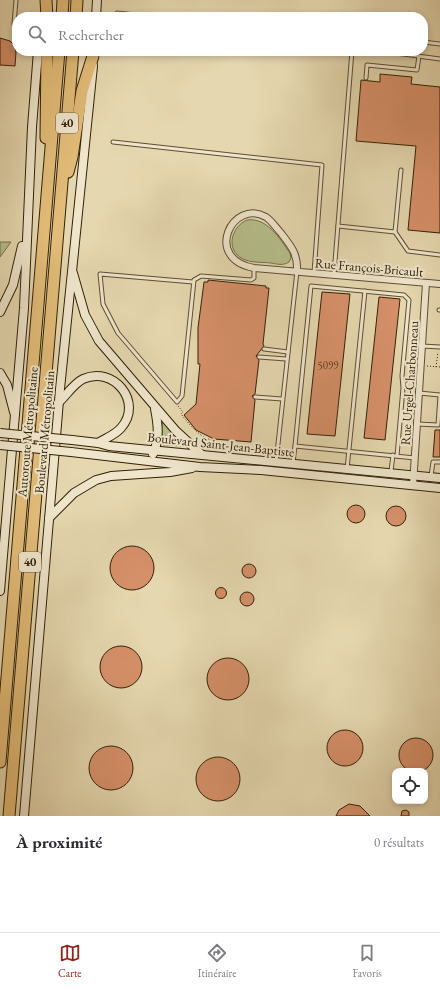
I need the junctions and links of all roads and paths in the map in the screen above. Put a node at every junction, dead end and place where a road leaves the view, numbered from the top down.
1 (16, 0) edge
2 (44, 0) edge
3 (63, 0) edge
4 (77, 0) edge
5 (97, 0) edge
6 (15, 12) edge
7 (42, 12) edge
8 (45, 12) edge
9 (62, 12) edge
10 (76, 12) edge
11 (96, 12) edge
12 (428, 43) edge
13 (440, 44) edge
14 (38, 56) edge
15 (47, 56) edge
16 (59, 56) edge
17 (73, 56) edge
18 (92, 56) edge
19 (93, 56) edge
20 (352, 56) edge
21 (419, 56) joint
22 (440, 59) edge
23 (366, 78) dead end
24 (113, 142) dead end
25 (401, 170) dead end
26 (49, 178) junction
27 (61, 195) junction
28 (28, 198) junction
29 (338, 226) junction
30 (396, 232) junction
31 (440, 255) edge
32 (254, 268) junction
33 (72, 269) junction
34 (297, 271) junction
35 (314, 273) junction
36 (334, 274) junction
37 (193, 282) junction
38 (426, 283) junction
39 (440, 284) edge
40 (365, 292) junction
41 (0, 312) edge
42 (422, 346) junction
43 (440, 348) edge
44 (264, 349) dead end
45 (288, 352) junction
46 (437, 355) dead end
47 (259, 357) dead end
48 (286, 359) junction
49 (427, 366) dead end
50 (436, 367) junction
51 (440, 367) edge
52 (0, 373) edge
53 (419, 393) junction
54 (440, 395) edge
55 (255, 397) dead end
56 (282, 399) junction
57 (58, 403) junction
58 (178, 406) dead end
59 (155, 408) junction
60 (16, 421) junction
61 (417, 424) junction
62 (439, 425) edge
63 (0, 433) edge
64 (98, 443) junction
65 (0, 445) edge
66 (295, 446) junction
67 (155, 450) junction
68 (216, 450) dead end
69 (348, 451) junction
70 (201, 454) junction
71 (393, 455) junction
72 (397, 456) junction
73 (415, 458) junction
74 (150, 460) junction
75 (276, 462) junction
76 (440, 462) edge
77 (292, 463) junction
78 (200, 467) junction
79 (347, 469) junction
80 (391, 473) junction
81 (414, 476) junction
82 (436, 478) edge
83 (413, 485) junction
84 (440, 488) edge
85 (0, 510) edge
86 (49, 518) junction
87 (6, 520) junction
88 (0, 591) edge
89 (0, 762) edge
90 (9, 816) edge
91 (24, 816) edge

1 - 6 lane
2 - 7 main road
2 - 8 highway
3 - 9 highway
4 - 10 highway
5 - 11 main road
12 - 13 lane
14 - 28 main road
15 - 26 highway
16 - 26 highway, Autoroute Métropolitaine / 40
17 - 27 highway, Autoroute Métropolitaine / 40
18 - 27 highway
19 - 33 main road, Boulevard Métropolitain
20 - 29 lane
21 - 22 lane
21 - 23 lane
24 - 35 lane
25 - 30 lane
26 - 89 highway, Autoroute Métropolitaine / 40
27 - 90 highway, Autoroute Métropolitaine / 40
28 - 41 main road
28 - 60 main road
29 - 30 lane
29 - 36 lane
30 - 31 lane
32 - 34 street, Rue François-Bricault
32 - 34 street, Rue François-Bricault
32 - 37 lane
33 - 57 main road, Boulevard Métropolitain
33 - 59 main road
34 - 35 street, Rue François-Bricault
34 - 45 lane
35 - 36 street, Rue François-Bricault
36 - 38 street, Rue François-Bricault
37 - 37 lane
38 - 39 street, Rue François-Bricault
38 - 42 street, Rue Urgel-Charbonneau
40 - 66 lane
40 - 69 lane
40 - 72 lane
42 - 43 lane
42 - 53 street, Rue Urgel-Charbonneau
44 - 45 lane
45 - 48 lane
46 - 50 path
47 - 48 lane
48 - 56 lane
49 - 50 path
50 - 51 path
52 - 60 main road
53 - 54 lane
53 - 61 street, Rue Urgel-Charbonneau
54 - 62 lane
55 - 56 lane
56 - 75 lane
57 - 64 main road
57 - 86 main road, Boulevard Métropolitain
58 - 68 path
59 - 67 main road
59 - 70 main road
60 - 87 main road
61 - 62 lane
61 - 73 street, Rue Urgel-Charbonneau
63 - 64 main road, Boulevard Saint-Jean-Baptiste, bridge
64 - 67 main road, Boulevard Saint-Jean-Baptiste
65 - 74 main road, Boulevard Saint-Jean-Baptiste, bridge
66 - 69 lane
66 - 77 lane
67 - 70 main road, Boulevard Saint-Jean-Baptiste
67 - 74 main road
69 - 71 lane
69 - 79 lane
70 - 75 main road, Boulevard Saint-Jean-Baptiste
71 - 72 lane
71 - 80 lane
72 - 73 lane
73 - 81 street, Rue Urgel-Charbonneau
74 - 78 main road, Boulevard Saint-Jean-Baptiste
75 - 77 main road, Boulevard Saint-Jean-Baptiste
76 - 82 lane
77 - 79 main road, Boulevard Saint-Jean-Baptiste
78 - 83 main road, Boulevard Saint-Jean-Baptiste
78 - 86 main road
79 - 80 main road, Boulevard Saint-Jean-Baptiste
80 - 81 main road, Boulevard Saint-Jean-Baptiste
81 - 82 main road, Boulevard Saint-Jean-Baptiste
81 - 83 street, Rue Urgel-Charbonneau
83 - 84 main road, Boulevard Saint-Jean-Baptiste
85 - 87 main road
86 - 91 main road, Boulevard Métropolitain
87 - 88 main road

